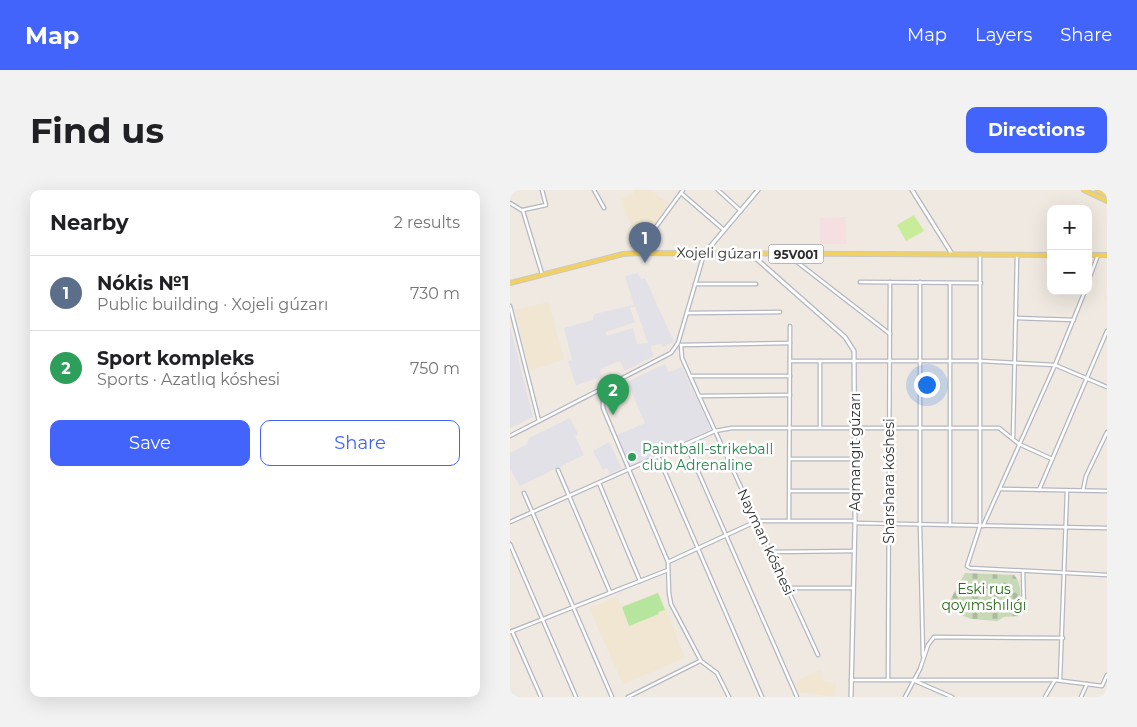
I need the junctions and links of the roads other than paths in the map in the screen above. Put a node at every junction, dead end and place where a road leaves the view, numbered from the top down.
1 (542, 190) edge
2 (594, 190) edge
3 (718, 190) edge
4 (758, 190) edge
5 (912, 190) edge
6 (1084, 190) edge
7 (1097, 190) edge
8 (682, 192) edge
9 (1107, 195) edge
10 (1107, 201) edge
11 (510, 203) edge
12 (604, 208) dead end
13 (523, 211) junction
14 (741, 211) junction
15 (724, 230) junction
16 (640, 253) junction
17 (704, 254) junction
18 (750, 254) junction
19 (794, 254) junction
20 (952, 254) junction
21 (980, 254) junction
22 (1017, 255) junction
23 (1047, 255) edge
24 (1098, 255) junction
25 (1107, 255) edge
26 (1092, 256) edge
27 (1092, 271) edge
28 (542, 274) junction
29 (860, 282) dead end
30 (890, 282) junction
31 (920, 282) junction
32 (950, 282) junction
33 (510, 283) edge
34 (981, 283) junction
35 (695, 284) junction
36 (756, 284) dead end
37 (1083, 295) edge
38 (510, 306) edge
39 (780, 312) dead end
40 (687, 313) junction
41 (1016, 318) junction
42 (1074, 320) junction
43 (790, 326) dead end
44 (1107, 331) edge
45 (890, 334) junction
46 (790, 343) junction
47 (679, 344) junction
48 (790, 361) junction
49 (820, 361) junction
50 (981, 361) junction
51 (855, 362) junction
52 (890, 362) junction
53 (920, 362) junction
54 (1013, 362) junction
55 (951, 363) junction
56 (1055, 365) junction
57 (691, 376) junction
58 (790, 376) junction
59 (1086, 378) junction
60 (1107, 387) edge
61 (603, 389) junction
62 (790, 394) junction
63 (699, 396) junction
64 (539, 421) junction
65 (790, 427) junction
66 (820, 427) junction
67 (855, 428) junction
68 (890, 428) junction
69 (920, 428) junction
70 (950, 428) junction
71 (980, 428) junction
72 (715, 431) junction
73 (1107, 432) edge
74 (510, 436) edge
75 (1014, 438) junction
76 (686, 444) junction
77 (1019, 444) junction
78 (658, 456) junction
79 (790, 459) junction
80 (855, 459) junction
81 (1052, 459) junction
82 (558, 470) dead end
83 (628, 470) junction
84 (599, 482) junction
85 (1000, 489) junction
86 (1039, 490) junction
87 (790, 491) junction
88 (855, 491) junction
89 (1067, 491) junction
90 (1082, 491) junction
91 (1107, 491) edge
92 (524, 493) dead end
93 (570, 496) junction
94 (533, 512) junction
95 (789, 520) junction
96 (757, 521) junction
97 (510, 522) edge
98 (855, 522) junction
99 (889, 524) junction
100 (920, 525) junction
101 (950, 525) junction
102 (982, 526) junction
103 (1066, 527) junction
104 (1107, 528) edge
105 (728, 535) junction
106 (510, 544) edge
107 (699, 549) junction
108 (854, 551) junction
109 (771, 552) junction
110 (668, 562) junction
111 (668, 570) junction
112 (1023, 572) junction
113 (1065, 574) junction
114 (1107, 576) edge
115 (640, 580) junction
116 (788, 588) junction
117 (853, 588) junction
118 (610, 592) junction
119 (573, 606) junction
120 (1024, 610) dead end
121 (542, 619) junction
122 (511, 632) edge
123 (1063, 638) junction
124 (818, 655) dead end
125 (923, 656) junction
126 (701, 661) junction
127 (1107, 674) edge
128 (851, 680) junction
129 (888, 680) junction
130 (913, 680) junction
131 (1055, 680) junction
132 (1060, 680) junction
133 (1087, 684) junction
134 (728, 696) edge
135 (541, 697) edge
136 (576, 697) edge
137 (612, 697) edge
138 (628, 697) edge
139 (723, 697) edge
140 (762, 697) edge
141 (798, 697) edge
142 (851, 697) edge
143 (905, 697) edge
144 (952, 697) edge
145 (1045, 697) edge
146 (1081, 697) edge

1 - 13 street
2 - 12 street
3 - 14 street
4 - 14 street
5 - 20 street
6 - 10 main road
7 - 9 main road
8 - 15 street
8 - 16 street
11 - 13 street
13 - 28 street
14 - 15 street
15 - 17 street
16 - 17 main road, Xojeli gúzarı / 95V001
16 - 28 main road, Xojeli gúzarı / 95V001
17 - 18 main road, Xojeli gúzarı / 95V001
17 - 35 street
18 - 19 main road, Xojeli gúzarı / 95V001
18 - 51 street, Aqmangıt gúzarı
19 - 20 main road, Xojeli gúzarı / 95V001
19 - 45 street
20 - 21 main road, Xojeli gúzarı / 95V001
21 - 22 main road, Xojeli gúzarı / 95V001
21 - 34 street
22 - 23 main road, Xojeli gúzarı / 95V001
22 - 41 street
24 - 25 main road
24 - 26 main road
24 - 27 street
28 - 33 main road, Xojeli gúzarı / 95V001
29 - 30 street
30 - 31 street
30 - 45 street, Sharshara kóshesi
31 - 32 street
31 - 53 street
32 - 34 street
32 - 55 street
34 - 50 street
35 - 36 street
35 - 40 street
37 - 42 street
38 - 64 street
39 - 40 street
40 - 47 street
41 - 42 street
41 - 54 street
42 - 56 street
43 - 46 street
44 - 59 street
45 - 52 street, Sharshara kóshesi
46 - 47 street
46 - 48 street
47 - 57 street, Nayman kóshesi
47 - 61 street
48 - 49 street
48 - 58 street
49 - 51 street
49 - 66 street
50 - 54 street
50 - 55 street
50 - 71 street
51 - 52 street
51 - 67 street, Aqmangıt gúzarı
52 - 53 street
52 - 68 street, Sharshara kóshesi
53 - 55 street
53 - 69 street
54 - 56 street
54 - 75 street
55 - 70 street
56 - 59 street
56 - 77 street
57 - 58 street
57 - 63 street, Nayman kóshesi
58 - 62 street
59 - 60 street
59 - 81 street
61 - 64 street
61 - 83 street
62 - 63 street
62 - 65 street
63 - 72 street, Nayman kóshesi
64 - 74 street
65 - 66 street
65 - 72 street
65 - 79 street
66 - 67 street
67 - 68 street
67 - 80 street, Aqmangıt gúzarı
68 - 69 street
68 - 99 street, Sharshara kóshesi
69 - 70 street
69 - 100 street
70 - 71 street
70 - 101 street
71 - 75 street
71 - 102 street
72 - 76 street
72 - 96 street, Nayman kóshesi
73 - 90 street
75 - 77 street
76 - 78 street
76 - 105 street
77 - 81 street
77 - 85 street
78 - 83 street
78 - 107 street
79 - 80 street
79 - 87 street
80 - 88 street, Aqmangıt gúzarı
81 - 86 street
82 - 93 street
83 - 84 street
83 - 110 street
84 - 93 street
84 - 115 street
85 - 86 street
85 - 102 street
86 - 89 street
87 - 88 street
87 - 95 street
88 - 98 street, Aqmangıt gúzarı
89 - 90 street
89 - 103 street
90 - 91 street
92 - 94 street
93 - 94 street
93 - 118 street
94 - 97 street
94 - 119 street
95 - 96 street
95 - 98 street
96 - 105 street
96 - 109 street, Nayman kóshesi
98 - 99 street
98 - 108 street, Aqmangıt gúzarı
99 - 100 street
99 - 129 street, Sharshara kóshesi
100 - 101 street
100 - 125 street
101 - 102 street
102 - 103 street
102 - 112 street
103 - 104 street
103 - 113 street
105 - 107 street
105 - 141 street
106 - 121 street
107 - 110 street
107 - 140 street
108 - 109 street
108 - 117 street, Aqmangıt gúzarı
109 - 116 street, Nayman kóshesi
110 - 111 street
111 - 115 street
111 - 126 street
112 - 113 street
112 - 120 street
113 - 114 street
113 - 123 street
115 - 118 street
116 - 117 street
116 - 124 street, Nayman kóshesi
117 - 128 street, Aqmangıt gúzarı
118 - 119 street
119 - 121 street
119 - 137 street
121 - 122 street
121 - 136 street
122 - 135 street
123 - 125 street
123 - 132 street
125 - 130 street
126 - 134 street
126 - 138 street
127 - 133 street
128 - 129 street
128 - 142 street, Aqmangıt gúzarı
129 - 130 street
130 - 131 street
130 - 143 street
130 - 144 street
131 - 132 street
131 - 145 street
132 - 133 street
133 - 146 street
134 - 139 street

